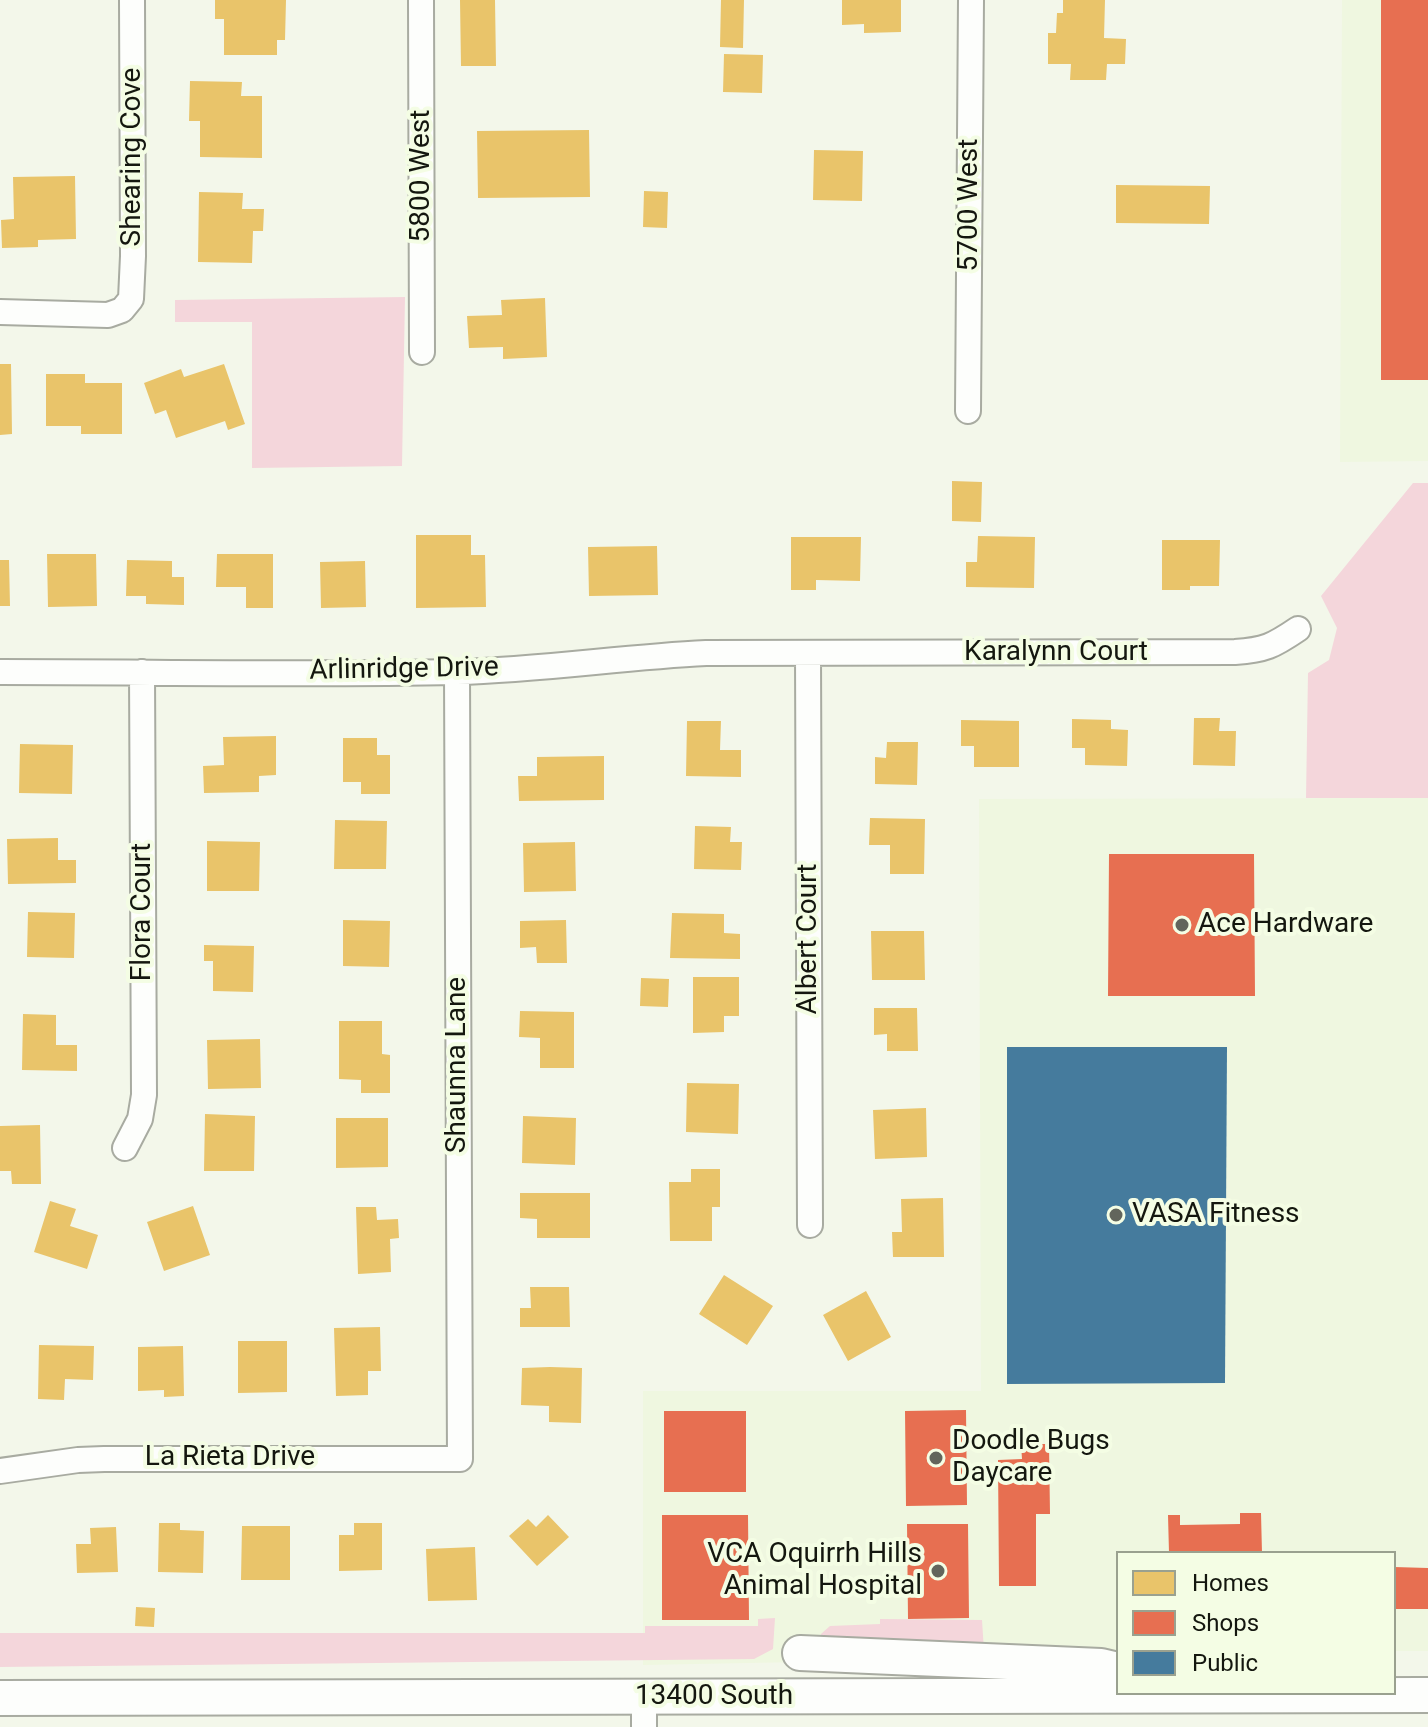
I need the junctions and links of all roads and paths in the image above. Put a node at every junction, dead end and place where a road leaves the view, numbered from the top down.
1 (132, 0) edge
2 (421, 0) edge
3 (971, 0) edge
4 (0, 312) edge
5 (422, 352) dead end
6 (968, 411) dead end
7 (1298, 629) dead end
8 (808, 653) junction
9 (0, 672) edge
10 (142, 672) junction
11 (457, 672) junction
12 (125, 1148) dead end
13 (810, 1225) dead end
14 (460, 1459) joint
15 (0, 1471) edge
16 (800, 1653) dead end
17 (1116, 1670) edge
18 (1197, 1695) edge
19 (1396, 1695) edge
20 (1428, 1695) edge
21 (0, 1698) edge
22 (644, 1712) edge

1 - 4 street, Shearing Cove
2 - 5 street, 5800 West
3 - 6 street, 5700 West
7 - 8 street, Karalynn Court
8 - 11 street, Arlinridge Drive
8 - 13 street, Albert Court
9 - 10 street, Arlinridge Drive
10 - 11 street, Arlinridge Drive
10 - 12 street, Flora Court
11 - 14 street, Shaunna Lane
14 - 15 street, La Rieta Drive
16 - 17 main road
18 - 22 main road, 13400 South
19 - 20 main road, 13400 South
21 - 22 main road, 13400 South

